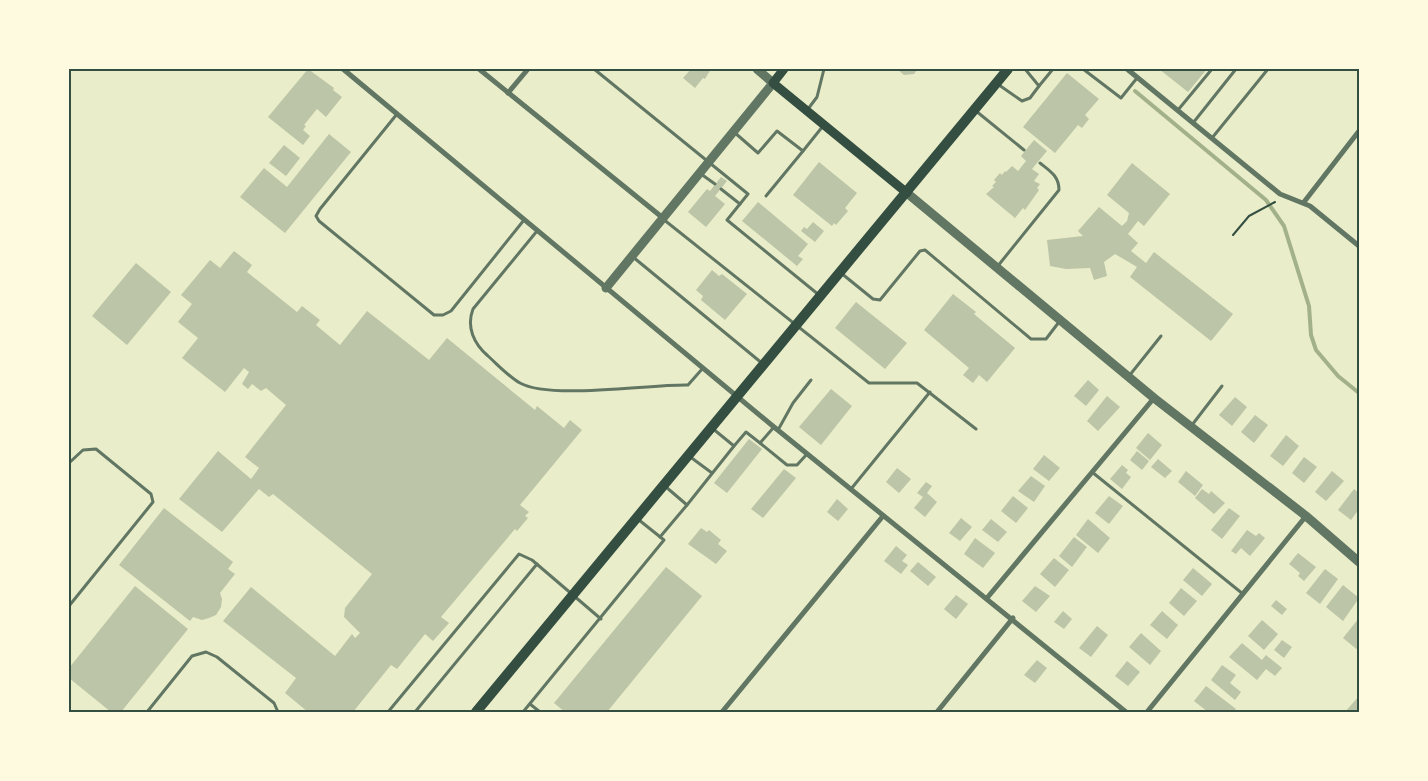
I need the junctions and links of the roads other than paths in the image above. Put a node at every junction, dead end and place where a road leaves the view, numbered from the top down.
1 (342, 69) edge
2 (479, 69) edge
3 (528, 69) edge
4 (594, 69) edge
5 (757, 69) edge
6 (784, 69) edge
7 (824, 69) edge
8 (1008, 69) edge
9 (1025, 69) edge
10 (1053, 69) edge
11 (1083, 69) edge
12 (1127, 69) edge
13 (1212, 69) edge
14 (1236, 69) edge
15 (1268, 69) edge
16 (1137, 78) junction
17 (772, 83) junction
18 (996, 83) junction
19 (1039, 86) junction
20 (508, 93) junction
21 (974, 110) junction
22 (1178, 111) junction
23 (805, 112) junction
24 (396, 114) junction
25 (1193, 123) junction
26 (823, 126) junction
27 (734, 131) junction
28 (1359, 131) edge
29 (1212, 138) junction
30 (1024, 150) dead end
31 (803, 151) junction
32 (708, 162) junction
33 (1040, 163) dead end
34 (700, 172) junction
35 (715, 184) dead end
36 (721, 188) dead end
37 (907, 192) junction
38 (766, 196) dead end
39 (1304, 202) junction
40 (740, 204) junction
41 (662, 218) junction
42 (524, 220) junction
43 (537, 231) junction
44 (1359, 246) edge
45 (632, 256) junction
46 (996, 268) junction
47 (841, 272) junction
48 (606, 288) junction
49 (821, 296) junction
50 (1061, 320) junction
51 (797, 325) junction
52 (1161, 336) dead end
53 (764, 365) junction
54 (703, 368) junction
55 (1128, 376) junction
56 (811, 380) dead end
57 (1222, 386) dead end
58 (930, 392) junction
59 (738, 397) junction
60 (1154, 398) junction
61 (1190, 426) junction
62 (712, 428) junction
63 (776, 429) junction
64 (976, 429) dead end
65 (760, 443) junction
66 (734, 446) junction
67 (807, 454) junction
68 (689, 456) junction
69 (69, 463) edge
70 (1092, 472) junction
71 (712, 473) junction
72 (664, 486) junction
73 (850, 490) junction
74 (687, 505) junction
75 (883, 516) junction
76 (1306, 516) junction
77 (637, 519) junction
78 (660, 537) junction
79 (1359, 562) edge
80 (537, 564) junction
81 (1243, 594) junction
82 (574, 596) junction
83 (986, 598) junction
84 (69, 606) edge
85 (1013, 618) junction
86 (601, 620) junction
87 (530, 704) junction
88 (147, 712) edge
89 (278, 712) edge
90 (388, 712) edge
91 (415, 712) edge
92 (476, 712) edge
93 (523, 712) edge
94 (540, 712) edge
95 (722, 712) edge
96 (937, 712) edge
97 (1126, 712) edge
98 (1147, 712) edge

1 - 24 street
2 - 20 street
3 - 20 street
4 - 32 lane
5 - 17 street
6 - 17 main road
7 - 23 lane
8 - 18 main road
9 - 19 lane
10 - 19 lane
11 - 16 lane
12 - 16 street
13 - 22 lane
14 - 25 lane
15 - 29 lane
16 - 22 street
17 - 23 main road
17 - 27 street
18 - 19 lane
18 - 21 main road
20 - 41 street
21 - 30 lane
21 - 37 main road
22 - 25 street
23 - 26 main road
24 - 42 street
24 - 42 lane
25 - 29 street
26 - 31 lane
26 - 37 main road
27 - 31 lane
27 - 32 street
28 - 39 street
29 - 39 street
31 - 38 lane
32 - 34 street
32 - 40 lane
33 - 46 lane
34 - 35 lane
34 - 41 street
36 - 40 lane
37 - 46 street
37 - 47 main road
39 - 44 street
40 - 49 lane
41 - 45 street
41 - 51 lane
42 - 43 street
43 - 48 street
43 - 54 lane
45 - 48 street
45 - 53 lane
46 - 50 street
47 - 49 main road
47 - 50 lane
48 - 54 street
49 - 51 main road
50 - 55 street
51 - 53 main road
51 - 58 lane
52 - 55 lane
53 - 59 main road
54 - 59 street
55 - 60 street
56 - 63 lane
57 - 61 lane
58 - 64 lane
58 - 73 lane
59 - 62 main road
59 - 63 street
60 - 61 street
60 - 70 street
61 - 76 street
62 - 66 lane
62 - 68 main road
63 - 65 lane
63 - 67 street
65 - 66 lane
65 - 67 lane
66 - 71 lane
67 - 73 street
68 - 71 lane
68 - 72 main road
69 - 84 lane
70 - 81 lane
70 - 83 street
71 - 74 lane
72 - 74 lane
72 - 77 main road
73 - 75 street
74 - 78 lane
75 - 83 street
75 - 95 street
76 - 79 street
76 - 81 street
77 - 78 lane
77 - 82 main road
78 - 86 lane
80 - 82 lane
80 - 90 lane
80 - 91 lane
81 - 98 street
82 - 86 lane
82 - 92 main road
83 - 85 street
85 - 96 street
85 - 97 street
86 - 87 lane
87 - 93 lane
87 - 94 lane
88 - 89 lane

